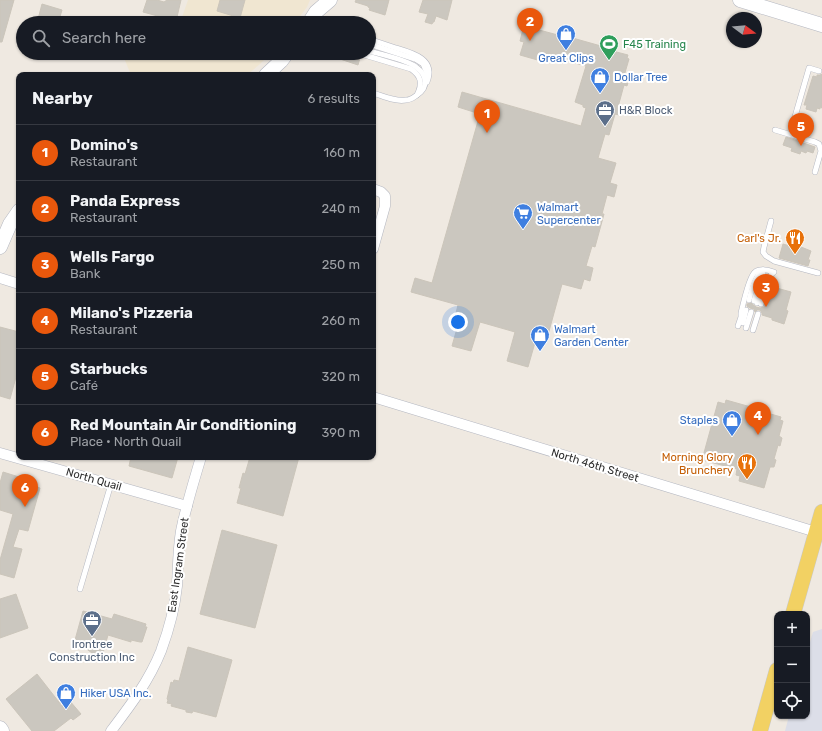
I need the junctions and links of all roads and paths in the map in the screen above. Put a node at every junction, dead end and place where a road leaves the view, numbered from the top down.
1 (330, 0) edge
2 (740, 0) edge
3 (314, 12) edge
4 (822, 25) edge
5 (376, 40) edge
6 (376, 46) edge
7 (376, 53) edge
8 (376, 58) edge
9 (281, 60) edge
10 (819, 71) dead end
11 (269, 72) edge
12 (426, 84) junction
13 (376, 93) edge
14 (416, 96) junction
15 (794, 120) dead end
16 (775, 130) dead end
17 (815, 172) dead end
18 (376, 190) edge
19 (16, 215) edge
20 (771, 221) dead end
21 (376, 238) edge
22 (0, 247) edge
23 (769, 271) junction
24 (818, 273) dead end
25 (0, 278) edge
26 (16, 283) edge
27 (746, 328) junction
28 (376, 398) edge
29 (0, 453) edge
30 (16, 457) edge
31 (25, 460) edge
32 (200, 460) edge
33 (111, 484) junction
34 (187, 506) junction
35 (822, 512) edge
36 (816, 532) junction
37 (80, 589) dead end
38 (794, 611) edge
39 (774, 681) edge
40 (0, 728) edge
41 (2, 731) edge
42 (111, 731) edge
43 (760, 731) edge

1 - 3 street
2 - 4 street
5 - 12 lane
6 - 12 lane
7 - 12 lane
8 - 14 lane
9 - 11 street
10 - 15 lane
12 - 14 lane
13 - 14 lane
16 - 17 lane
18 - 21 street
19 - 22 street
20 - 24 lane
23 - 23 lane
23 - 27 lane
25 - 26 street
27 - 27 lane
28 - 36 street, North 46th Street
29 - 30 street, North Quail
31 - 33 street, North Quail
32 - 34 street, East Ingram Street
33 - 34 street, North Quail
33 - 37 lane
34 - 42 street, East Ingram Street
35 - 36 main road
36 - 38 main road
39 - 43 main road
40 - 41 street

